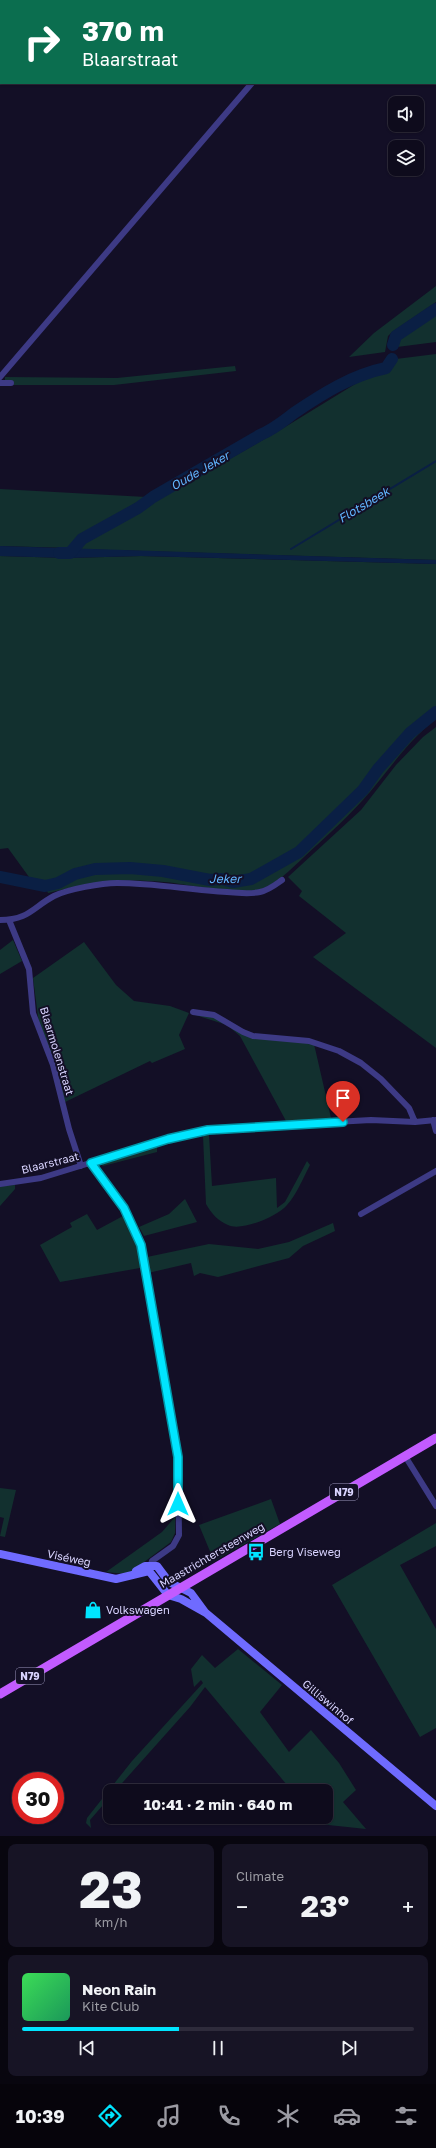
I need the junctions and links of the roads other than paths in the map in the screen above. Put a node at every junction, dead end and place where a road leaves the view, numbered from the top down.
1 (251, 84) edge
2 (0, 377) edge
3 (0, 383) edge
4 (11, 383) dead end
5 (282, 880) dead end
6 (0, 920) edge
7 (9, 920) junction
8 (193, 1012) dead end
9 (434, 1120) edge
10 (415, 1122) junction
11 (436, 1131) edge
12 (91, 1163) junction
13 (81, 1166) junction
14 (436, 1171) edge
15 (0, 1184) edge
16 (361, 1214) dead end
17 (436, 1438) edge
18 (405, 1456) junction
19 (436, 1506) edge
20 (0, 1554) edge
21 (152, 1567) junction
22 (180, 1588) junction
23 (168, 1595) junction
24 (206, 1613) junction
25 (0, 1694) edge
26 (436, 1806) edge

1 - 2 street
3 - 4 street
5 - 7 street
6 - 7 street
7 - 13 street, Blaarmolenstraat
8 - 10 street
9 - 10 street, Blaarstraat
9 - 11 street
10 - 12 street, Blaarstraat
12 - 13 street, Blaarstraat
12 - 21 street
13 - 15 street, Blaarstraat
14 - 16 street
17 - 18 main road, Maastrichtersteenweg / N79
18 - 19 street
18 - 22 main road, Maastrichtersteenweg / N79
20 - 21 street, Viséweg
21 - 22 street, Gilliswinhof
21 - 23 street
22 - 23 main road, Maastrichtersteenweg / N79
22 - 24 street, Gilliswinhof
23 - 24 street, Gilliswinhof
23 - 25 main road, Maastrichtersteenweg / N79
24 - 26 street, Gilliswinhof

